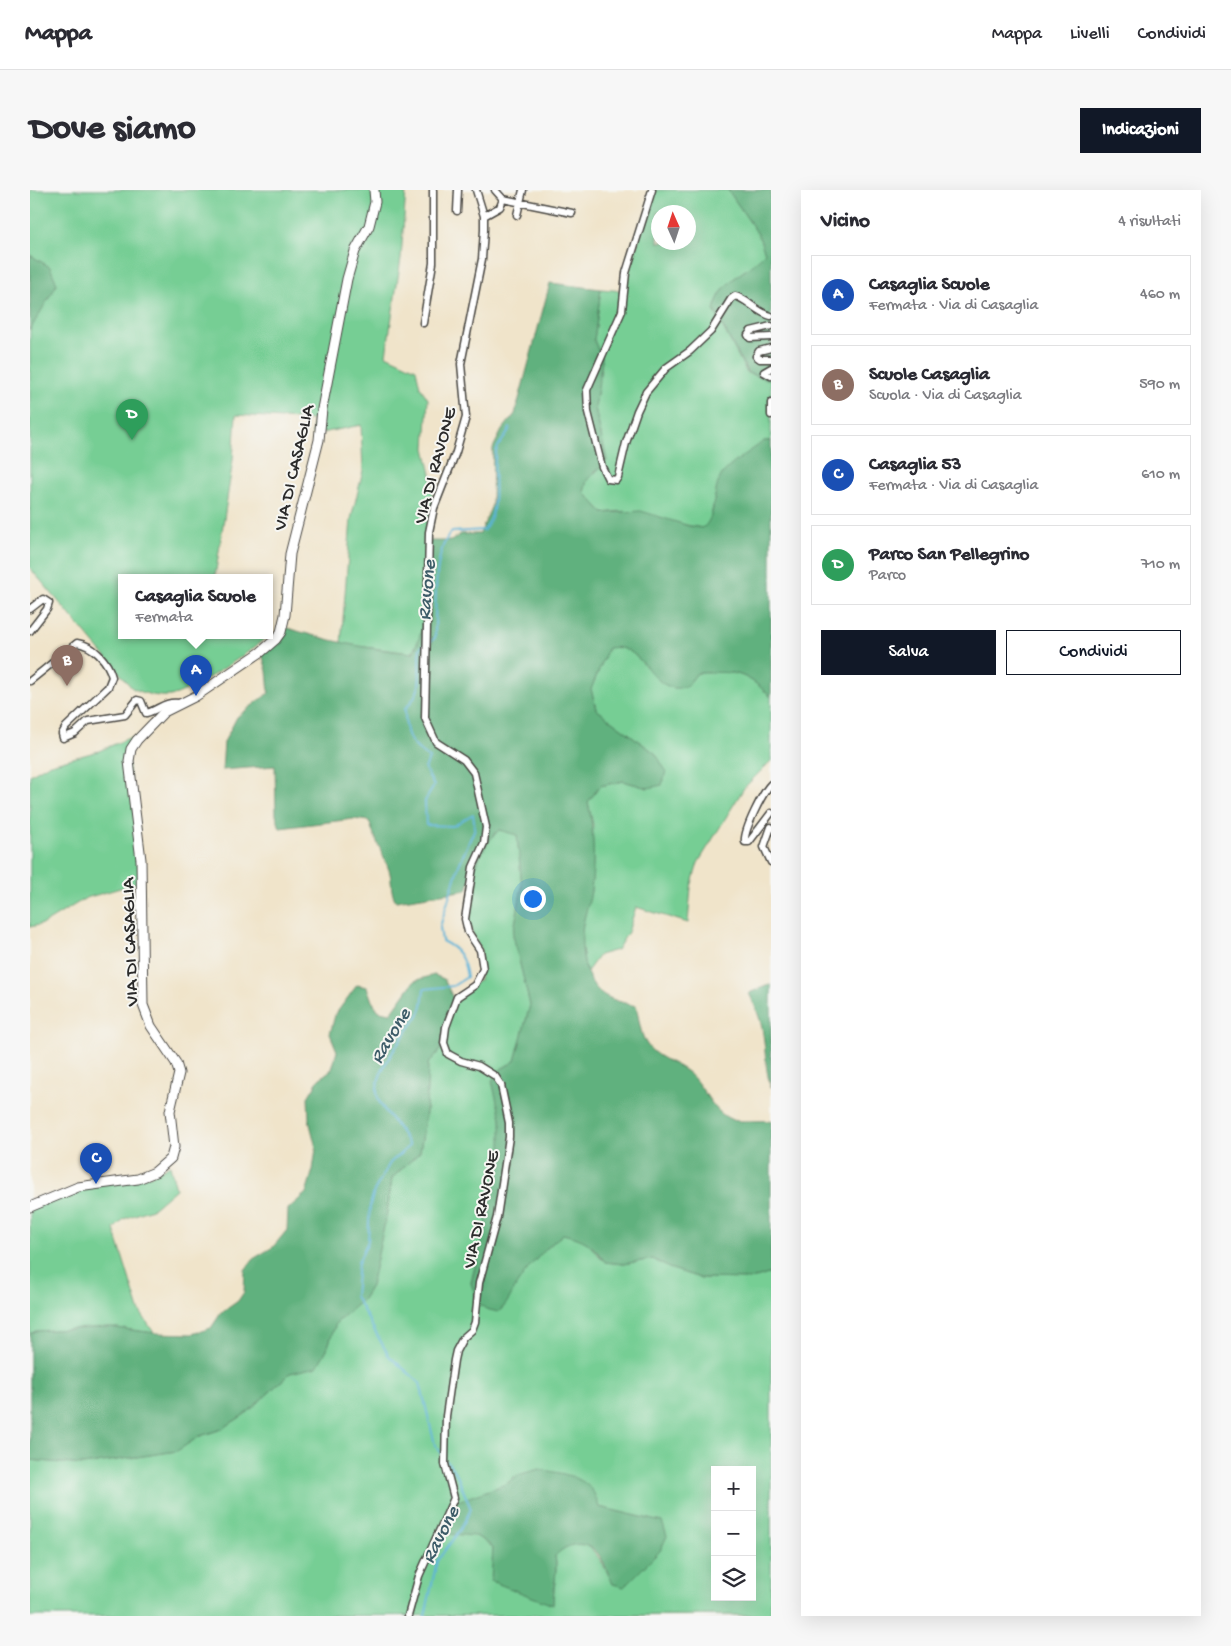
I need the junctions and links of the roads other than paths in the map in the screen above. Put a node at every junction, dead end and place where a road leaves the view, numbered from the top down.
1 (374, 190) edge
2 (433, 190) edge
3 (458, 190) edge
4 (476, 190) edge
5 (495, 190) edge
6 (523, 190) edge
7 (652, 190) edge
8 (503, 199) junction
9 (521, 203) junction
10 (457, 211) dead end
11 (572, 213) dead end
12 (517, 215) dead end
13 (484, 216) junction
14 (771, 316) edge
15 (423, 323) dead end
16 (771, 326) edge
17 (771, 338) edge
18 (771, 348) edge
19 (771, 358) edge
20 (771, 368) edge
21 (771, 376) edge
22 (771, 403) edge
23 (771, 415) edge
24 (30, 609) edge
25 (30, 631) edge
26 (30, 681) edge
27 (179, 703) junction
28 (771, 784) edge
29 (771, 812) edge
30 (771, 827) edge
31 (771, 862) edge
32 (30, 1207) edge
33 (408, 1616) edge

1 - 27 street, VIA DI CASAGLIA
2 - 15 street
3 - 10 street
4 - 13 street, VIA DI RAVONE
5 - 8 street
6 - 9 street
7 - 14 street
8 - 9 street
8 - 13 street
9 - 11 street
9 - 12 street
13 - 33 street, VIA DI RAVONE
16 - 17 street
18 - 19 street
20 - 21 street
22 - 23 street
24 - 25 street
26 - 27 street, VIA DI CASAGLIA
27 - 32 street, VIA DI CASAGLIA
28 - 29 street
30 - 31 street

